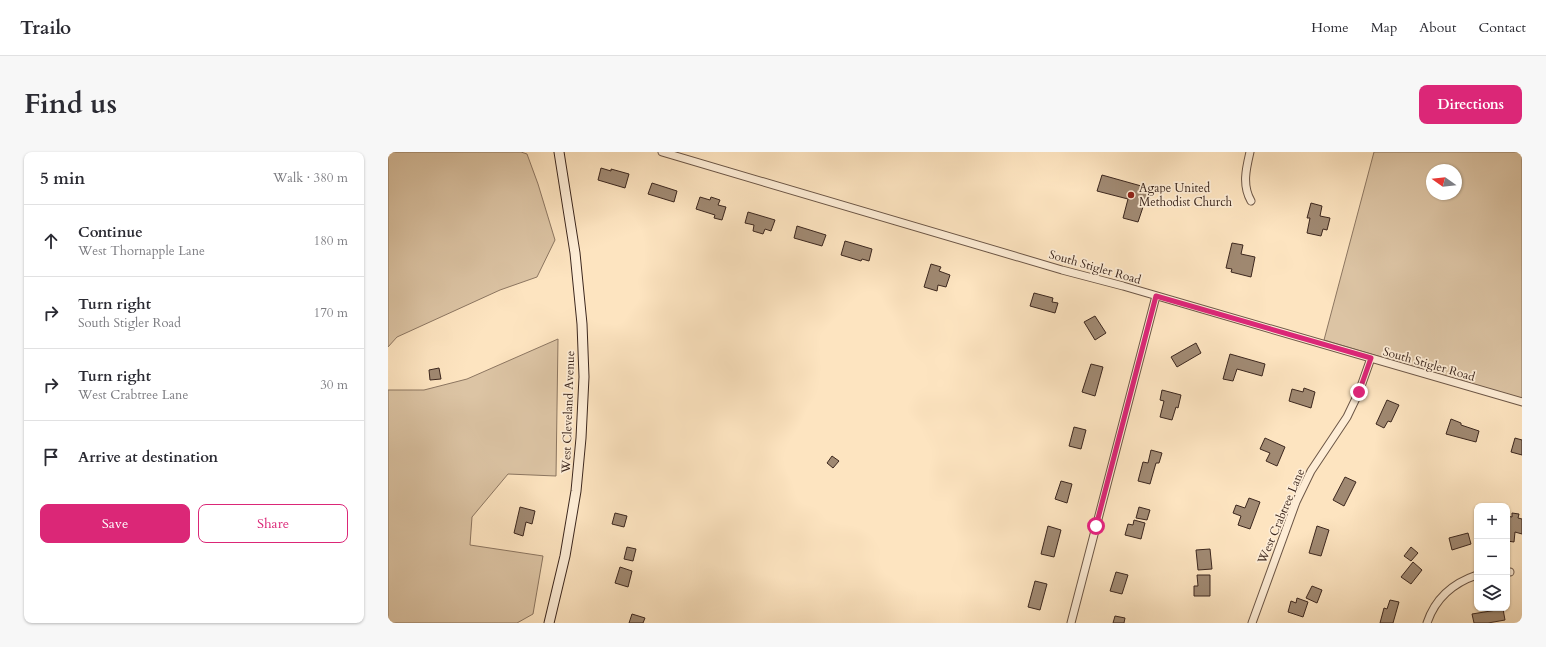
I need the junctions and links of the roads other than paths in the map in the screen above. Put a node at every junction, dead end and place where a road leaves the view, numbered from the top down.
1 (559, 152) edge
2 (662, 152) edge
3 (1250, 152) edge
4 (1251, 201) dead end
5 (1156, 296) junction
6 (1371, 358) junction
7 (1522, 402) edge
8 (1474, 576) edge
9 (550, 623) edge
10 (1071, 623) edge
11 (1252, 623) edge
12 (1427, 623) edge

1 - 9 main road, West Cleveland Avenue
2 - 5 street, South Stigler Road
3 - 4 street
5 - 6 street, South Stigler Road
5 - 10 street
6 - 7 street, South Stigler Road
6 - 11 street, West Crabtree Lane
8 - 12 street

